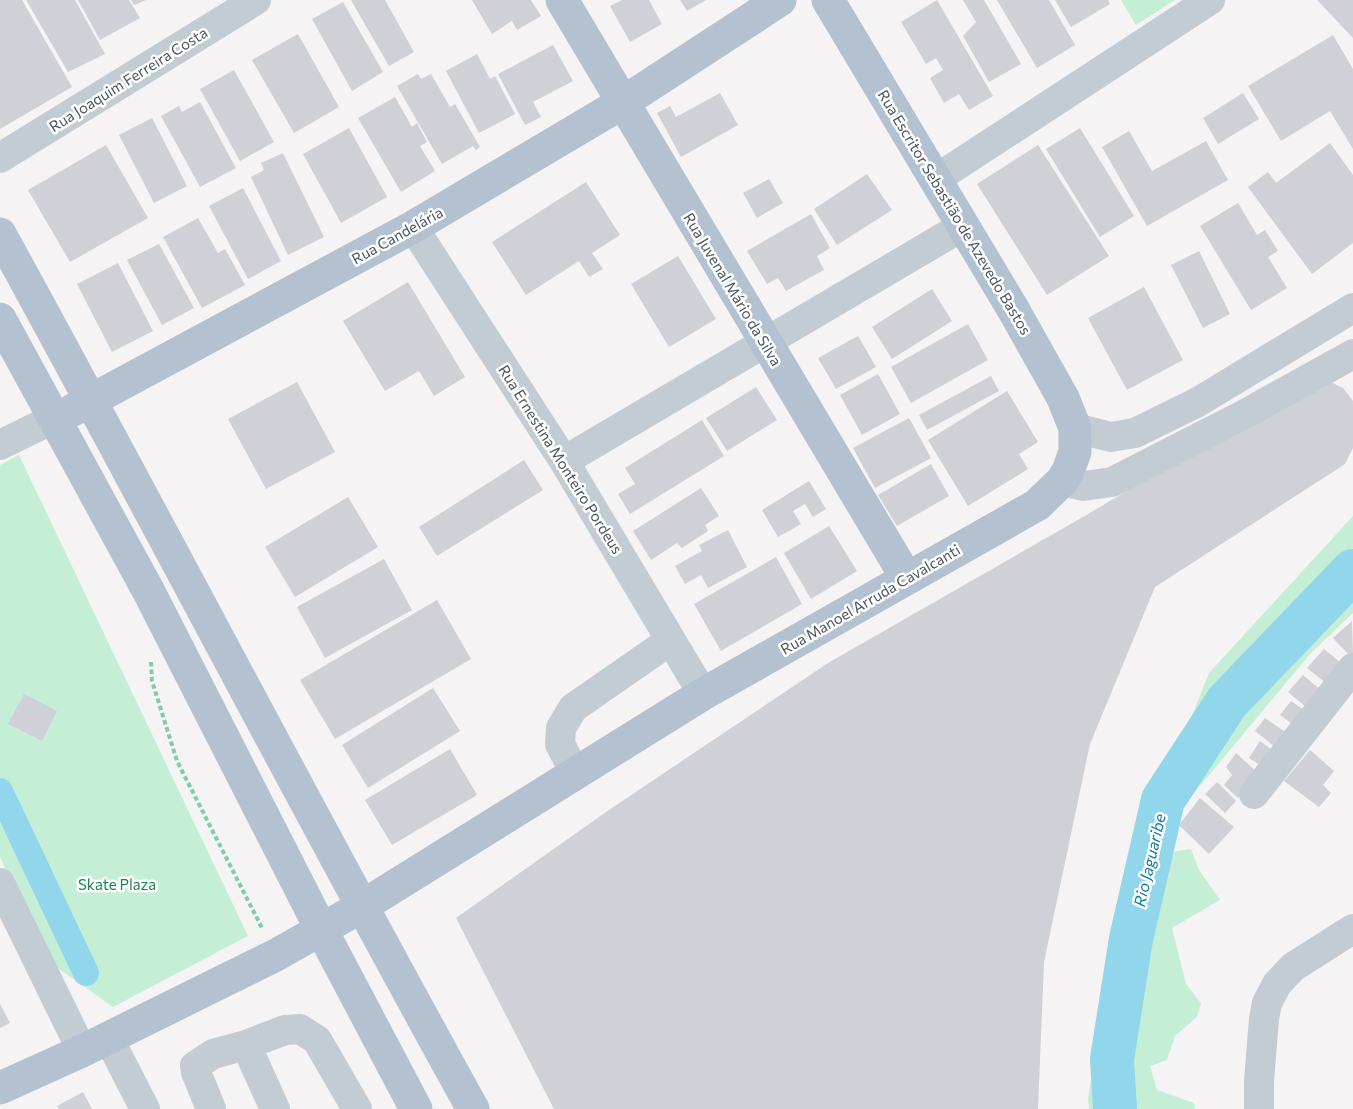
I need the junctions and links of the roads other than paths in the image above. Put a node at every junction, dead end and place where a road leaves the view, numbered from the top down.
1 (256, 0) edge
2 (562, 0) edge
3 (780, 0) edge
4 (828, 0) edge
5 (1210, 0) edge
6 (622, 103) junction
7 (0, 158) edge
8 (936, 179) junction
9 (963, 226) junction
10 (414, 227) junction
11 (0, 234) edge
12 (1353, 308) edge
13 (0, 319) edge
14 (765, 342) junction
15 (1353, 354) edge
16 (92, 401) junction
17 (55, 418) junction
18 (1075, 428) junction
19 (0, 445) edge
20 (564, 461) junction
21 (1062, 481) junction
22 (906, 577) junction
23 (671, 640) junction
24 (1353, 668) edge
25 (703, 694) junction
26 (575, 774) junction
27 (1254, 794) dead end
28 (0, 883) edge
29 (361, 907) junction
30 (321, 929) junction
31 (1349, 938) edge
32 (95, 1044) junction
33 (246, 1045) junction
34 (0, 1088) edge
35 (145, 1109) edge
36 (211, 1109) edge
37 (275, 1109) edge
38 (357, 1109) edge
39 (416, 1109) edge
40 (473, 1109) edge
41 (1259, 1109) edge

1 - 7 street, Rua Joaquim Ferreira Costa
2 - 6 main road, Rua Juvenal Mário da Silva
3 - 6 main road, Rua Candelária
4 - 8 main road, Rua Escritor Sebastião de Azevedo Bastos
5 - 8 street
6 - 10 main road, Rua Candelária
6 - 14 main road, Rua Juvenal Mário da Silva
8 - 9 main road, Rua Escritor Sebastião de Azevedo Bastos
9 - 14 street
9 - 18 main road, Rua Escritor Sebastião de Azevedo Bastos
10 - 16 main road, Rua Candelária
10 - 20 street, Rua Ernestina Monteiro Pordeus
11 - 16 main road
12 - 18 street
13 - 17 main road
14 - 20 street
14 - 22 main road, Rua Juvenal Mário da Silva
15 - 21 street
16 - 17 main road, Rua Candelária
16 - 29 main road
17 - 19 street, Rua Candelária
17 - 30 main road
18 - 21 main road, Rua Manoel Arruda Cavalcanti
20 - 23 street, Rua Ernestina Monteiro Pordeus
21 - 22 main road, Rua Manoel Arruda Cavalcanti
22 - 25 main road, Rua Manoel Arruda Cavalcanti
23 - 25 street, Rua Ernestina Monteiro Pordeus
23 - 26 street
24 - 27 street
25 - 26 main road, Rua Manoel Arruda Cavalcanti
26 - 29 main road, Rua Manoel Arruda Cavalcanti
28 - 32 street
29 - 30 main road, Rua Manoel Arruda Cavalcanti
29 - 40 main road
30 - 32 main road, Rua Manoel Arruda Cavalcanti
30 - 39 main road
31 - 41 street
32 - 34 main road, Rua Manoel Arruda Cavalcanti
32 - 35 street
33 - 36 street
33 - 37 street
33 - 38 street

